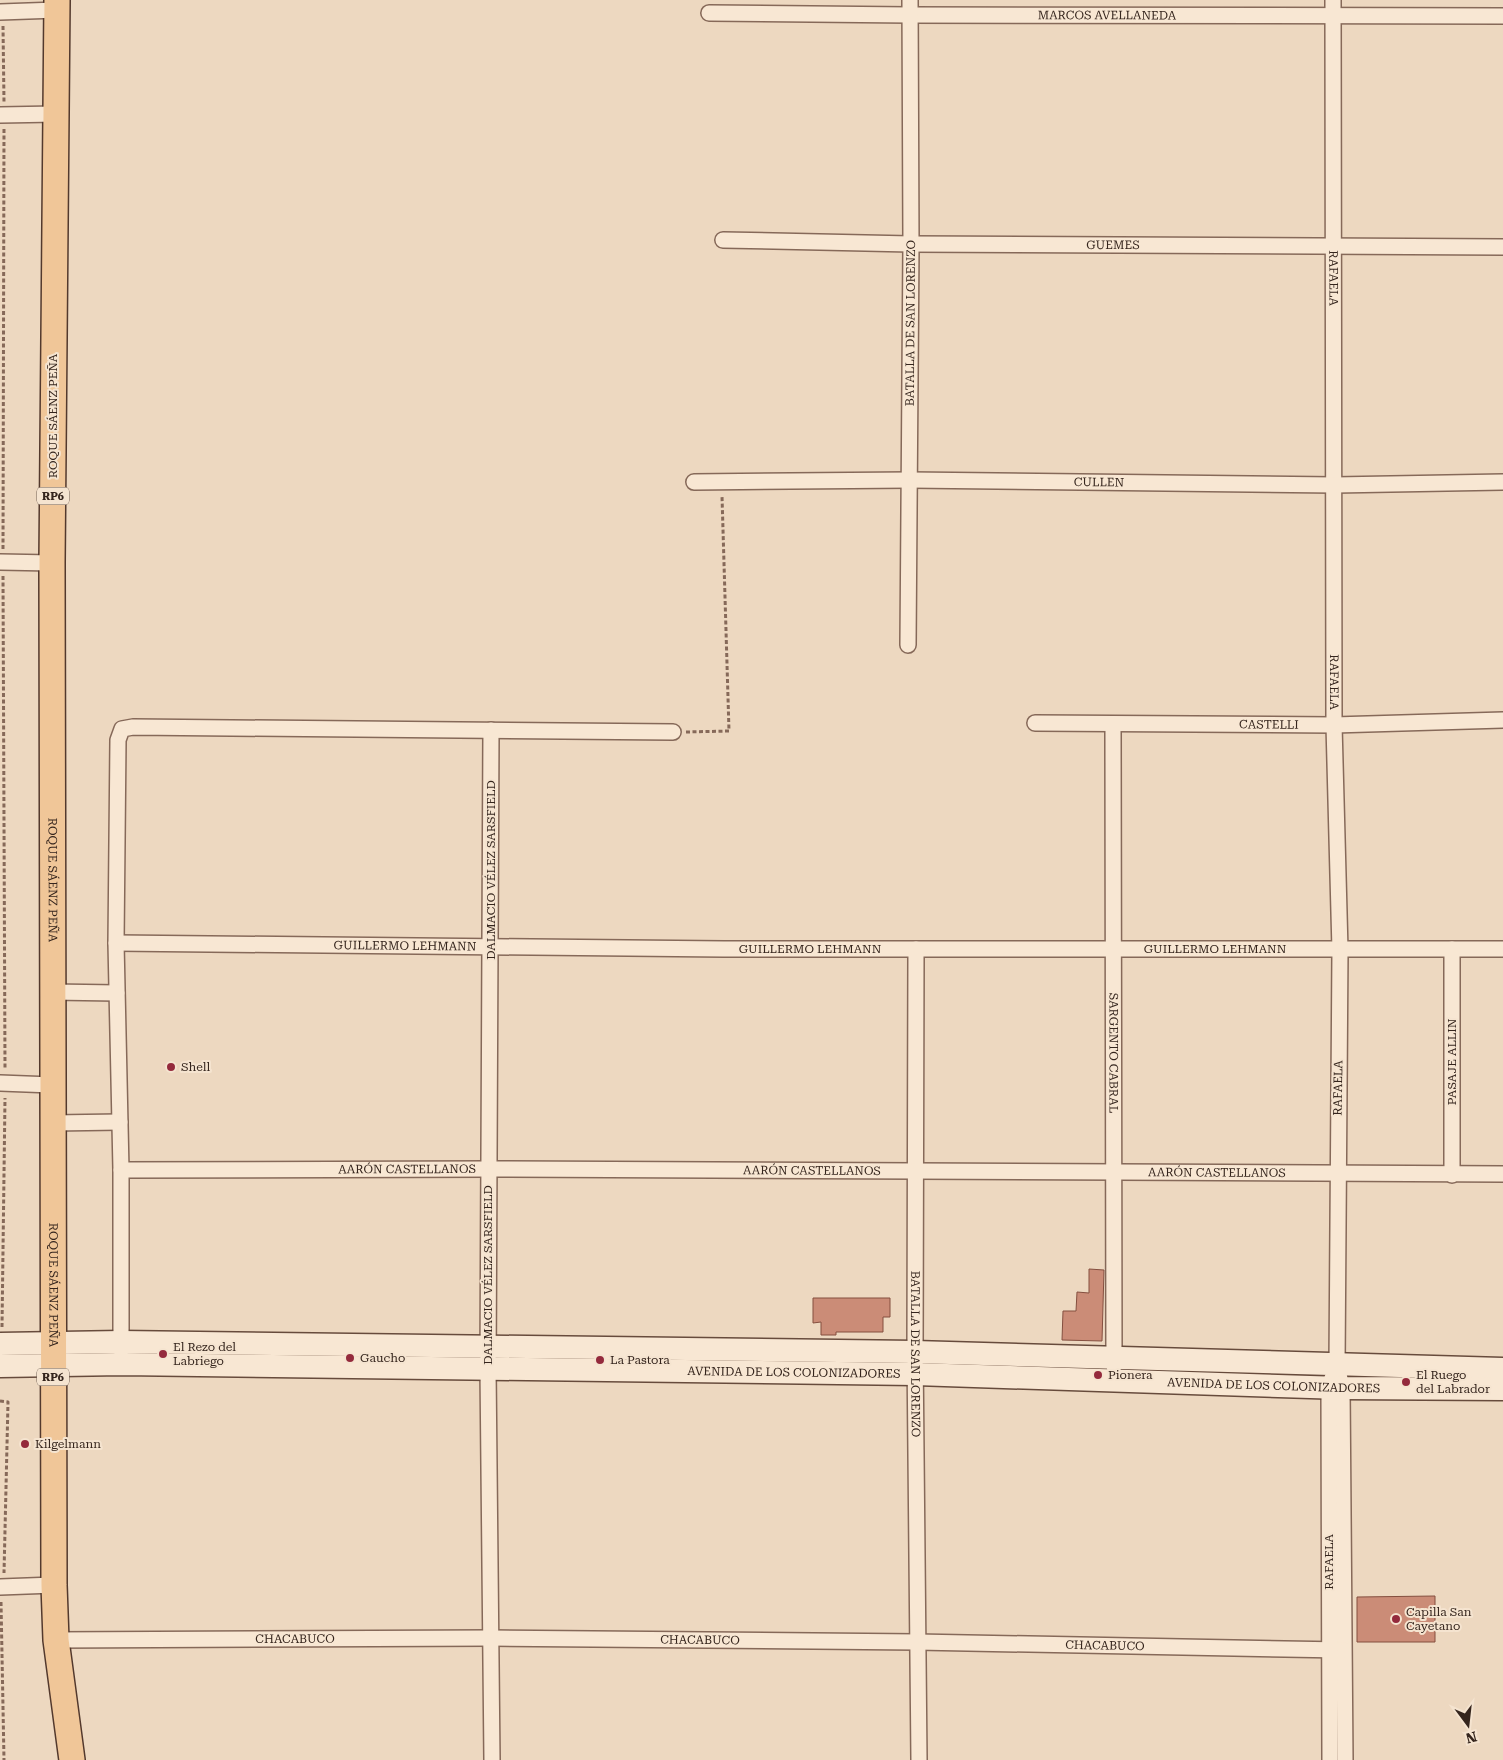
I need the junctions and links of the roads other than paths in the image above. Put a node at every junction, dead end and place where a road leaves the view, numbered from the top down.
1 (57, 5) edge
2 (910, 8) edge
3 (1333, 8) edge
4 (1, 12) edge
5 (709, 13) dead end
6 (1503, 16) edge
7 (56, 114) junction
8 (2, 115) edge
9 (723, 240) dead end
10 (911, 244) junction
11 (1332, 246) junction
12 (1503, 247) edge
13 (910, 480) junction
14 (694, 482) dead end
15 (1503, 482) edge
16 (1335, 485) junction
17 (2, 562) edge
18 (52, 563) junction
19 (908, 645) dead end
20 (1503, 720) edge
21 (1035, 723) dead end
22 (1113, 725) junction
23 (1334, 725) junction
24 (491, 730) junction
25 (673, 732) road end
26 (116, 943) junction
27 (491, 945) junction
28 (916, 949) junction
29 (1115, 949) junction
30 (1452, 949) junction
31 (1503, 949) edge
32 (1340, 950) junction
33 (52, 992) junction
34 (117, 994) junction
35 (2, 1083) edge
36 (52, 1085) junction
37 (52, 1122) junction
38 (120, 1122) junction
39 (488, 1169) junction
40 (121, 1170) junction
41 (916, 1173) junction
42 (1114, 1174) junction
43 (1503, 1174) edge
44 (1337, 1175) junction
45 (1452, 1175) junction
46 (1, 1351) edge
47 (121, 1353) junction
48 (53, 1354) junction
49 (488, 1358) junction
50 (915, 1363) junction
51 (1337, 1366) junction
52 (1114, 1369) junction
53 (1503, 1369) edge
54 (1335, 1387) junction
55 (1503, 1389) edge
56 (54, 1585) junction
57 (0, 1587) edge
58 (492, 1638) junction
59 (56, 1640) junction
60 (917, 1642) junction
61 (1336, 1650) junction
62 (72, 1760) edge
63 (492, 1760) edge
64 (919, 1760) edge
65 (1330, 1760) edge
66 (1345, 1760) edge

1 - 4 street
1 - 7 main road, ROQUE SÁENZ PEÑA / RP6
2 - 3 street, MARCOS AVELLANEDA
2 - 5 street, MARCOS AVELLANEDA
2 - 10 street, BATALLA DE SAN LORENZO
3 - 6 street, MARCOS AVELLANEDA
3 - 11 street, RAFAELA
7 - 8 street
7 - 18 main road, ROQUE SÁENZ PEÑA / RP6
9 - 10 street, GUEMES
10 - 11 street, GUEMES
10 - 13 street, BATALLA DE SAN LORENZO
11 - 12 street, GUEMES
11 - 16 street, RAFAELA
13 - 14 street, CULLEN
13 - 16 street, CULLEN
13 - 19 street, BATALLA DE SAN LORENZO
15 - 16 street, CULLEN
16 - 23 street, RAFAELA
17 - 18 street
18 - 33 main road, ROQUE SÁENZ PEÑA / RP6
20 - 23 street, CASTELLI
21 - 22 street, CASTELLI
22 - 23 street, CASTELLI
22 - 29 street, SARGENTO CABRAL
23 - 32 street, RAFAELA
24 - 25 street
24 - 26 street
24 - 27 street, DALMACIO VÉLEZ SARSFIELD
26 - 27 street, GUILLERMO LEHMANN
26 - 34 street
27 - 28 street, GUILLERMO LEHMANN
27 - 39 street, DALMACIO VÉLEZ SARSFIELD
28 - 29 street, GUILLERMO LEHMANN
28 - 41 street, BATALLA DE SAN LORENZO
29 - 32 street, GUILLERMO LEHMANN
29 - 42 street, SARGENTO CABRAL
30 - 31 street, GUILLERMO LEHMANN
30 - 32 street, GUILLERMO LEHMANN
30 - 45 street, PASAJE ALLIN
32 - 44 street, RAFAELA
33 - 34 street
33 - 36 main road, ROQUE SÁENZ PEÑA / RP6
34 - 38 street
35 - 36 street
36 - 37 main road, ROQUE SÁENZ PEÑA / RP6
37 - 38 street
37 - 48 main road, ROQUE SÁENZ PEÑA / RP6
38 - 40 street
39 - 40 street, AARÓN CASTELLANOS
39 - 41 street, AARÓN CASTELLANOS
39 - 49 street, DALMACIO VÉLEZ SARSFIELD
40 - 47 street
41 - 42 street, AARÓN CASTELLANOS
41 - 50 street, BATALLA DE SAN LORENZO
42 - 44 street, AARÓN CASTELLANOS
42 - 52 street, SARGENTO CABRAL
43 - 45 street, AARÓN CASTELLANOS
44 - 45 street, AARÓN CASTELLANOS
44 - 51 street, RAFAELA
46 - 48 main road, AVENIDA DE LOS COLONIZADORES
47 - 48 main road, AVENIDA DE LOS COLONIZADORES
47 - 49 main road, AVENIDA DE LOS COLONIZADORES
48 - 56 main road, ROQUE SÁENZ PEÑA / RP6
49 - 50 main road, AVENIDA DE LOS COLONIZADORES
49 - 58 street, DALMACIO VÉLEZ SARSFIELD
50 - 52 main road, AVENIDA DE LOS COLONIZADORES
50 - 60 street, BATALLA DE SAN LORENZO
51 - 52 main road, AVENIDA DE LOS COLONIZADORES
51 - 53 main road, AVENIDA DE LOS COLONIZADORES
51 - 54 street, RAFAELA
52 - 54 main road, AVENIDA DE LOS COLONIZADORES
54 - 55 main road, AVENIDA DE LOS COLONIZADORES
54 - 61 street, RAFAELA
56 - 57 street
56 - 59 main road, ROQUE SÁENZ PEÑA / RP6
58 - 59 street, CHACABUCO
58 - 60 street, CHACABUCO
58 - 63 street, DALMACIO VÉLEZ SARSFIELD
59 - 62 main road, ROQUE SÁENZ PEÑA / RP6
60 - 61 street, CHACABUCO
60 - 64 street, BATALLA DE SAN LORENZO
61 - 65 street, RAFAELA
61 - 66 street, RAFAELA

